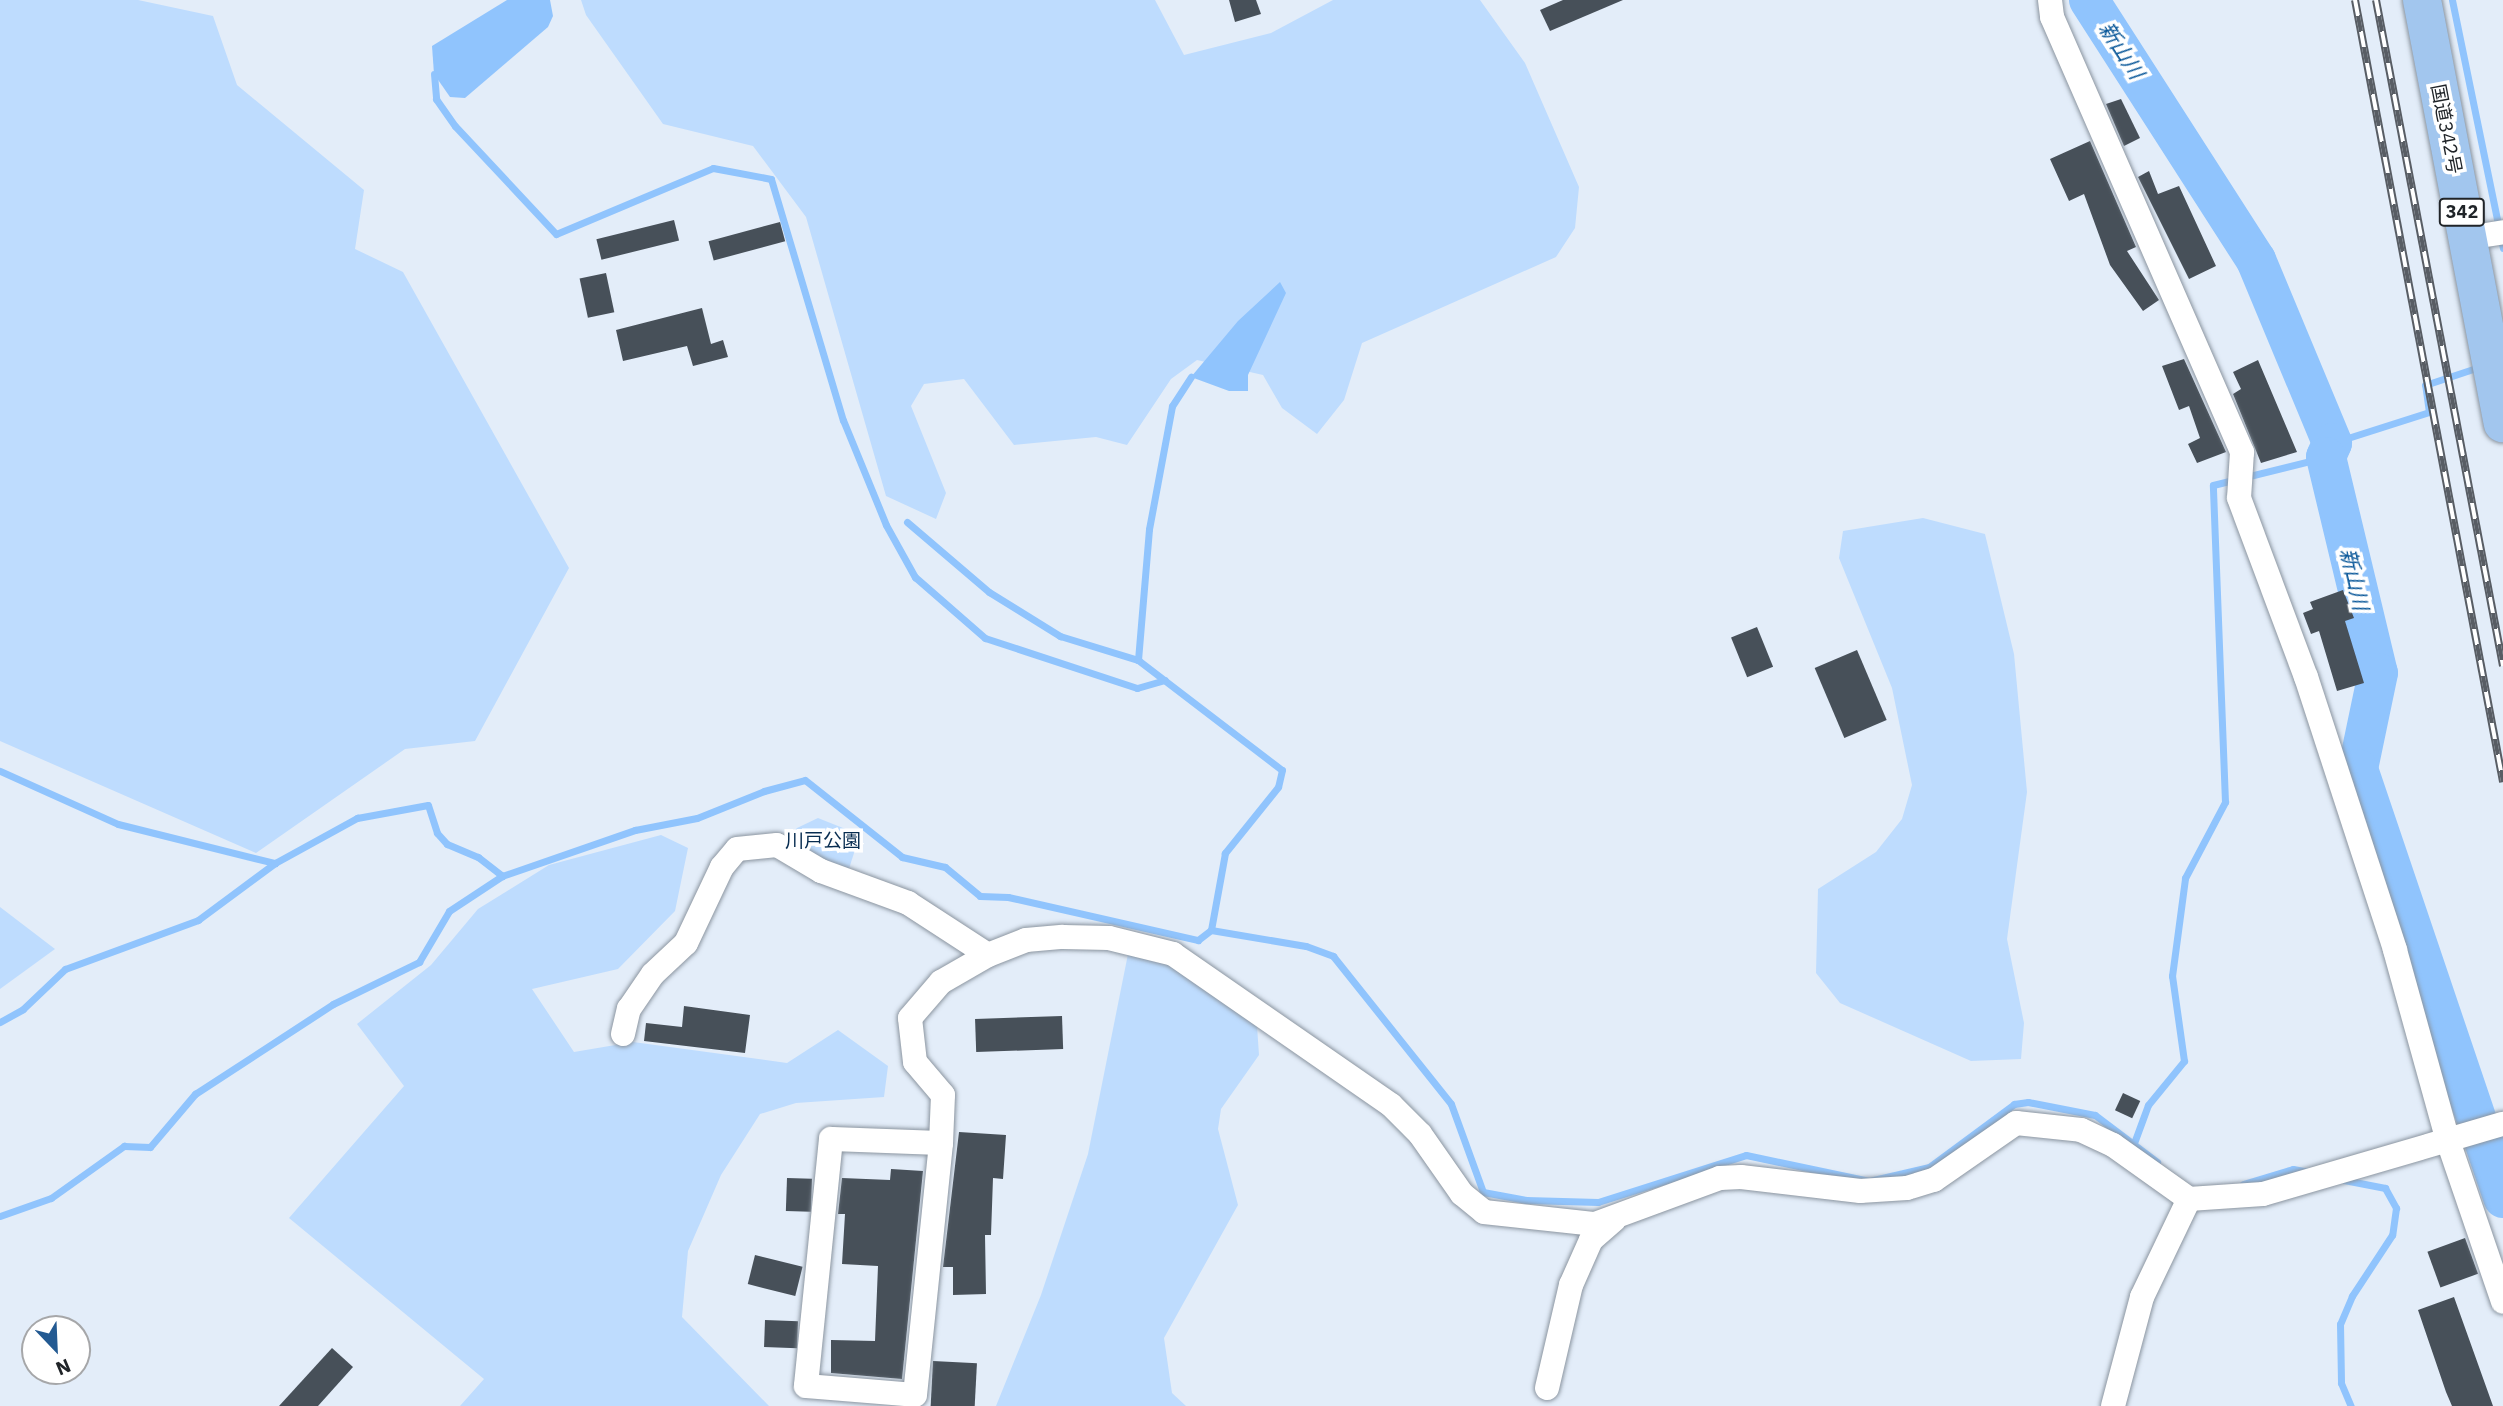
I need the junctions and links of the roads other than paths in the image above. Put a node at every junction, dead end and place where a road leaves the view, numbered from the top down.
1 (2050, 0) edge
2 (2422, 0) edge
3 (2485, 235) edge
4 (2503, 423) edge
5 (988, 955) junction
6 (623, 1034) dead end
7 (2503, 1124) edge
8 (2457, 1136) junction
9 (941, 1143) junction
10 (2189, 1199) junction
11 (1615, 1219) junction
12 (2503, 1303) edge
13 (1547, 1388) dead end
14 (2113, 1406) edge

1 - 8 street
2 - 3 highway, 国道342号 / 342
3 - 4 highway, 国道342号 / 342
5 - 6 street
5 - 9 street
5 - 11 street
7 - 8 street
8 - 10 street
8 - 12 street
9 - 9 street
10 - 11 street
10 - 14 street
11 - 13 street

